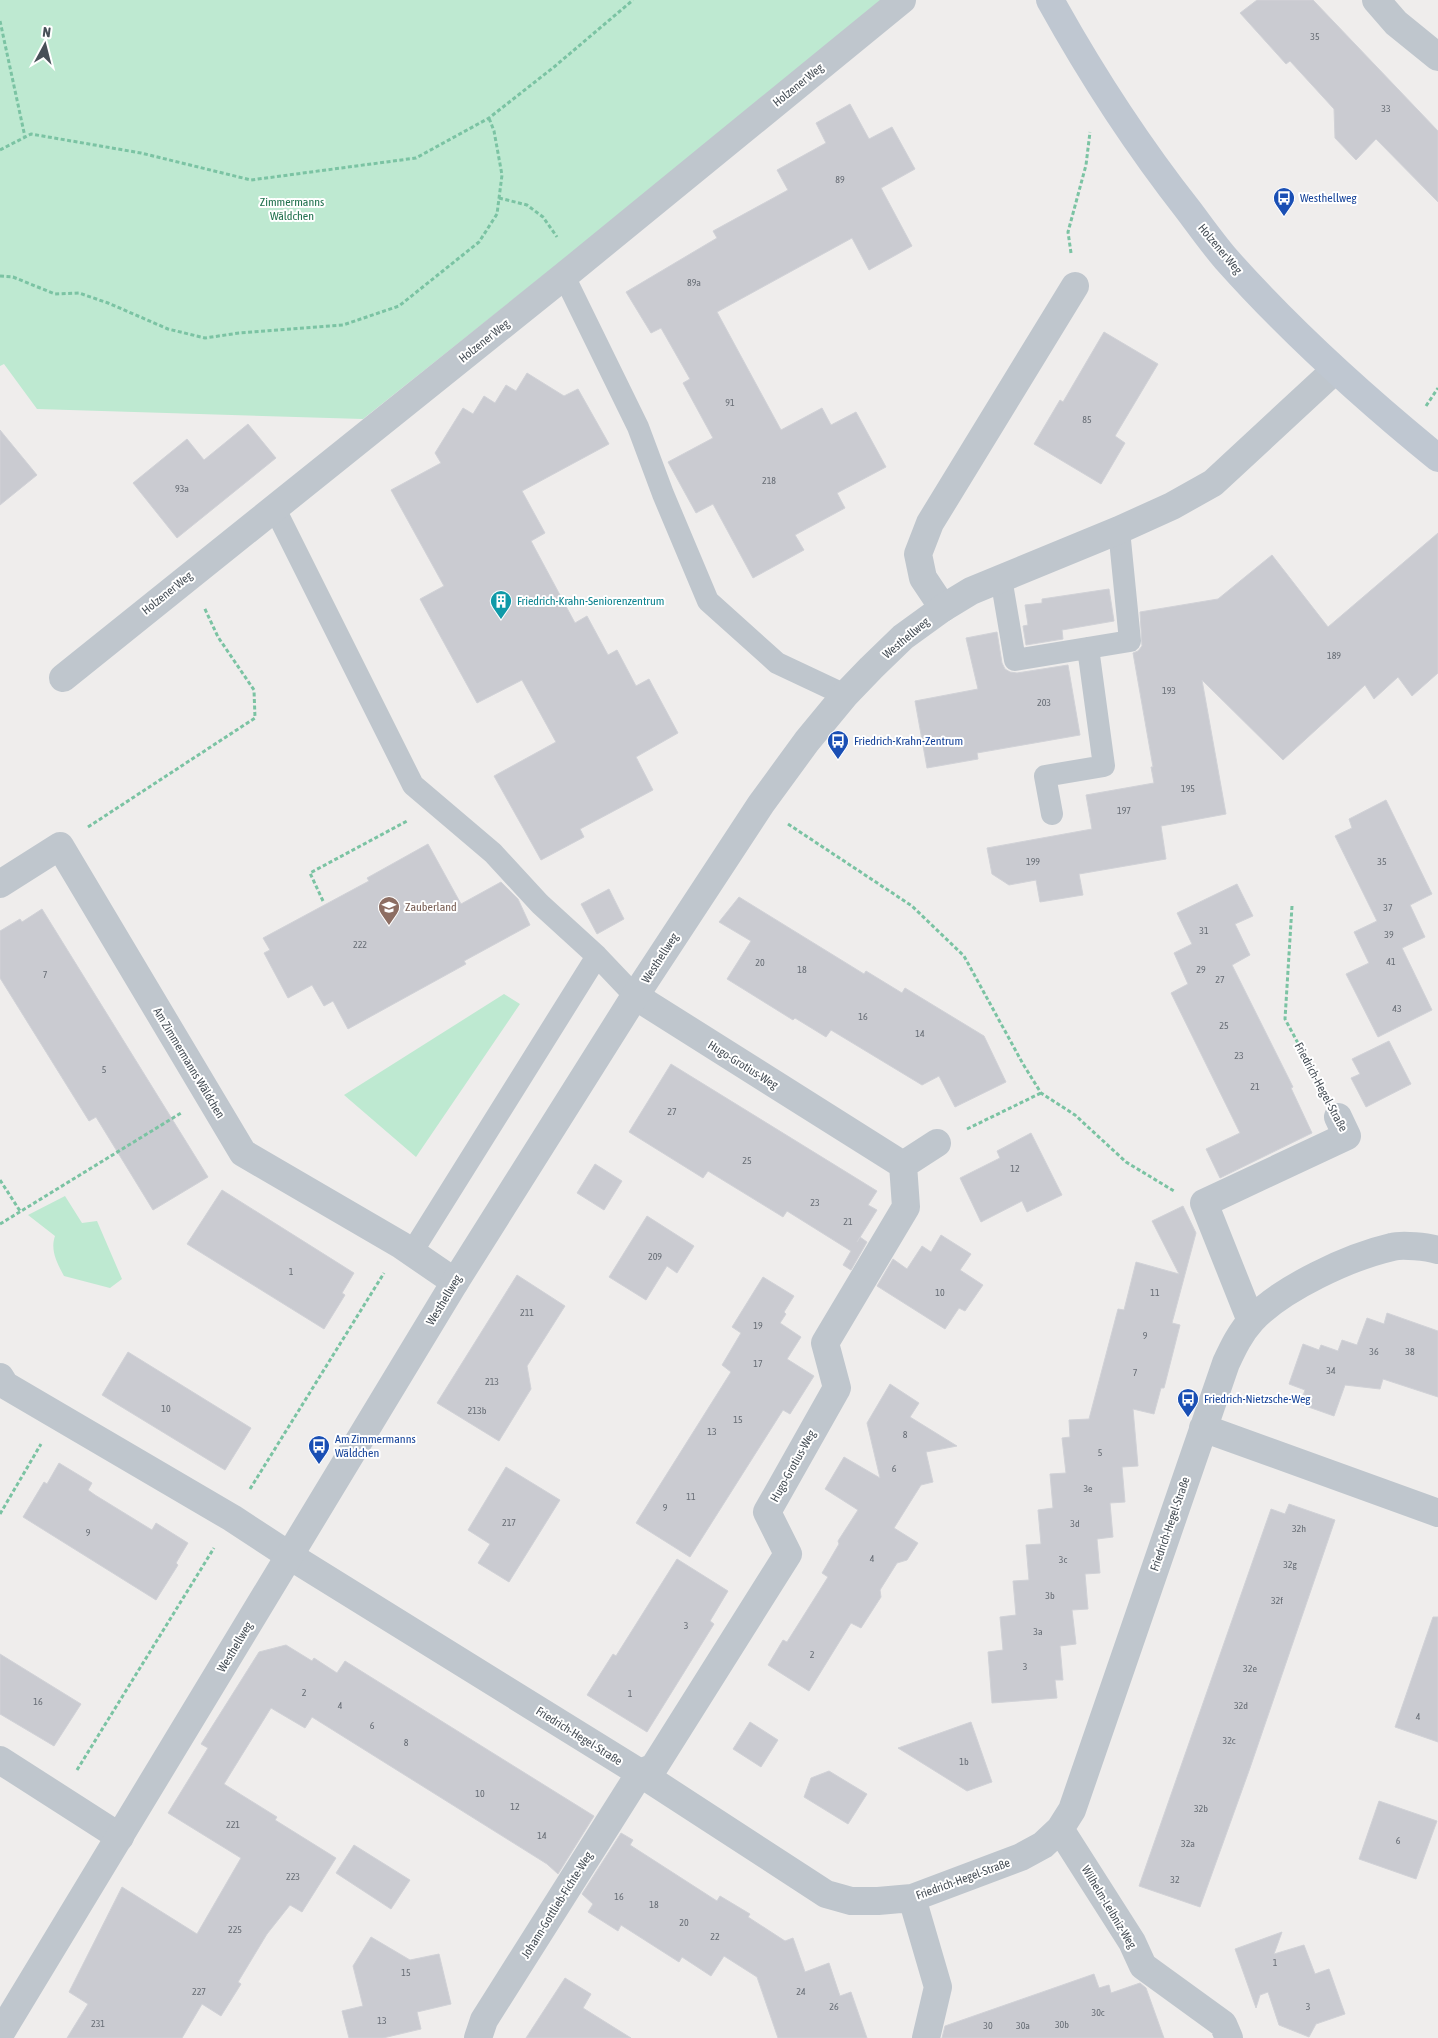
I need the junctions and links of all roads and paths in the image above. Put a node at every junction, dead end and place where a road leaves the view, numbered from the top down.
1 (633, 0) edge
2 (902, 0) edge
3 (1050, 0) edge
4 (1376, 0) edge
5 (0, 21) edge
6 (1438, 57) edge
7 (1096, 79) junction
8 (489, 118) junction
9 (25, 137) junction
10 (0, 150) edge
11 (499, 198) junction
12 (0, 276) edge
13 (564, 276) junction
14 (1075, 286) joint
15 (1336, 370) junction
16 (1438, 458) edge
17 (275, 509) junction
18 (1118, 530) junction
19 (189, 575) junction
20 (1001, 578) junction
21 (942, 608) junction
22 (1088, 648) junction
23 (63, 678) dead end
24 (845, 695) junction
25 (761, 804) junction
26 (437, 806) junction
27 (1052, 814) dead end
28 (60, 846) junction
29 (0, 884) edge
30 (323, 901) dead end
31 (1292, 906) dead end
32 (597, 956) junction
33 (635, 996) junction
34 (1041, 1093) junction
35 (209, 1096) junction
36 (1338, 1117) joint
37 (937, 1143) joint
38 (903, 1165) junction
39 (0, 1180) edge
40 (1204, 1203) junction
41 (20, 1211) junction
42 (0, 1224) edge
43 (1438, 1250) edge
44 (412, 1252) junction
45 (455, 1282) junction
46 (1251, 1321) junction
47 (0, 1377) edge
48 (57, 1415) junction
49 (1203, 1428) junction
50 (1438, 1513) edge
51 (0, 1514) edge
52 (290, 1556) junction
53 (0, 1760) edge
54 (640, 1773) junction
55 (1060, 1829) junction
56 (120, 1837) junction
57 (912, 1898) junction
58 (0, 2034) edge
59 (478, 2038) edge
60 (926, 2038) edge
61 (1229, 2038) edge

1 - 8 path
2 - 13 street, Holzener Weg
3 - 7 main road, Holzener Weg
4 - 6 street
5 - 9 path
7 - 14 path
7 - 15 main road, Holzener Weg
8 - 9 path
8 - 11 path
9 - 10 path
11 - 12 path
11 - 13 path
13 - 17 street, Holzener Weg
13 - 24 lane
14 - 21 street
15 - 16 main road, Holzener Weg
15 - 18 street, Westhellweg
17 - 19 street, Holzener Weg
17 - 26 lane
18 - 20 street, Westhellweg
18 - 22 lane
19 - 23 street, Holzener Weg
19 - 28 path
20 - 21 street, Westhellweg
20 - 22 lane
21 - 24 street, Westhellweg
22 - 27 lane
24 - 25 street, Westhellweg
25 - 33 street, Westhellweg
25 - 34 path
26 - 30 path
26 - 32 lane
28 - 29 street
28 - 35 street, Am Zimmermanns Wäldchen
31 - 36 path, Friedrich-Hegel-Straße
32 - 33 lane
32 - 44 lane
33 - 38 street, Hugo-Grotius-Weg
33 - 45 street, Westhellweg
34 - 37 path
34 - 40 path
35 - 41 path
35 - 44 street, Am Zimmermanns Wäldchen
36 - 40 street, Friedrich-Hegel-Straße
37 - 38 street
38 - 54 street, Hugo-Grotius-Weg
39 - 41 path
40 - 46 street
41 - 42 path
43 - 46 street, Friedrich-Hegel-Straße
44 - 45 street, Am Zimmermanns Wäldchen
45 - 52 street, Westhellweg
46 - 49 street, Friedrich-Hegel-Straße
47 - 48 street
48 - 51 path
48 - 52 street
49 - 50 street
49 - 55 street, Friedrich-Hegel-Straße
52 - 54 street, Friedrich-Hegel-Straße
52 - 56 street, Westhellweg
53 - 56 street
54 - 57 street, Friedrich-Hegel-Straße
54 - 59 street, Johann-Gottlieb-Fichte-Weg
55 - 57 street, Friedrich-Hegel-Straße
55 - 61 street, Wilhelm-Leibniz-Weg
56 - 58 street, Westhellweg
57 - 60 street

